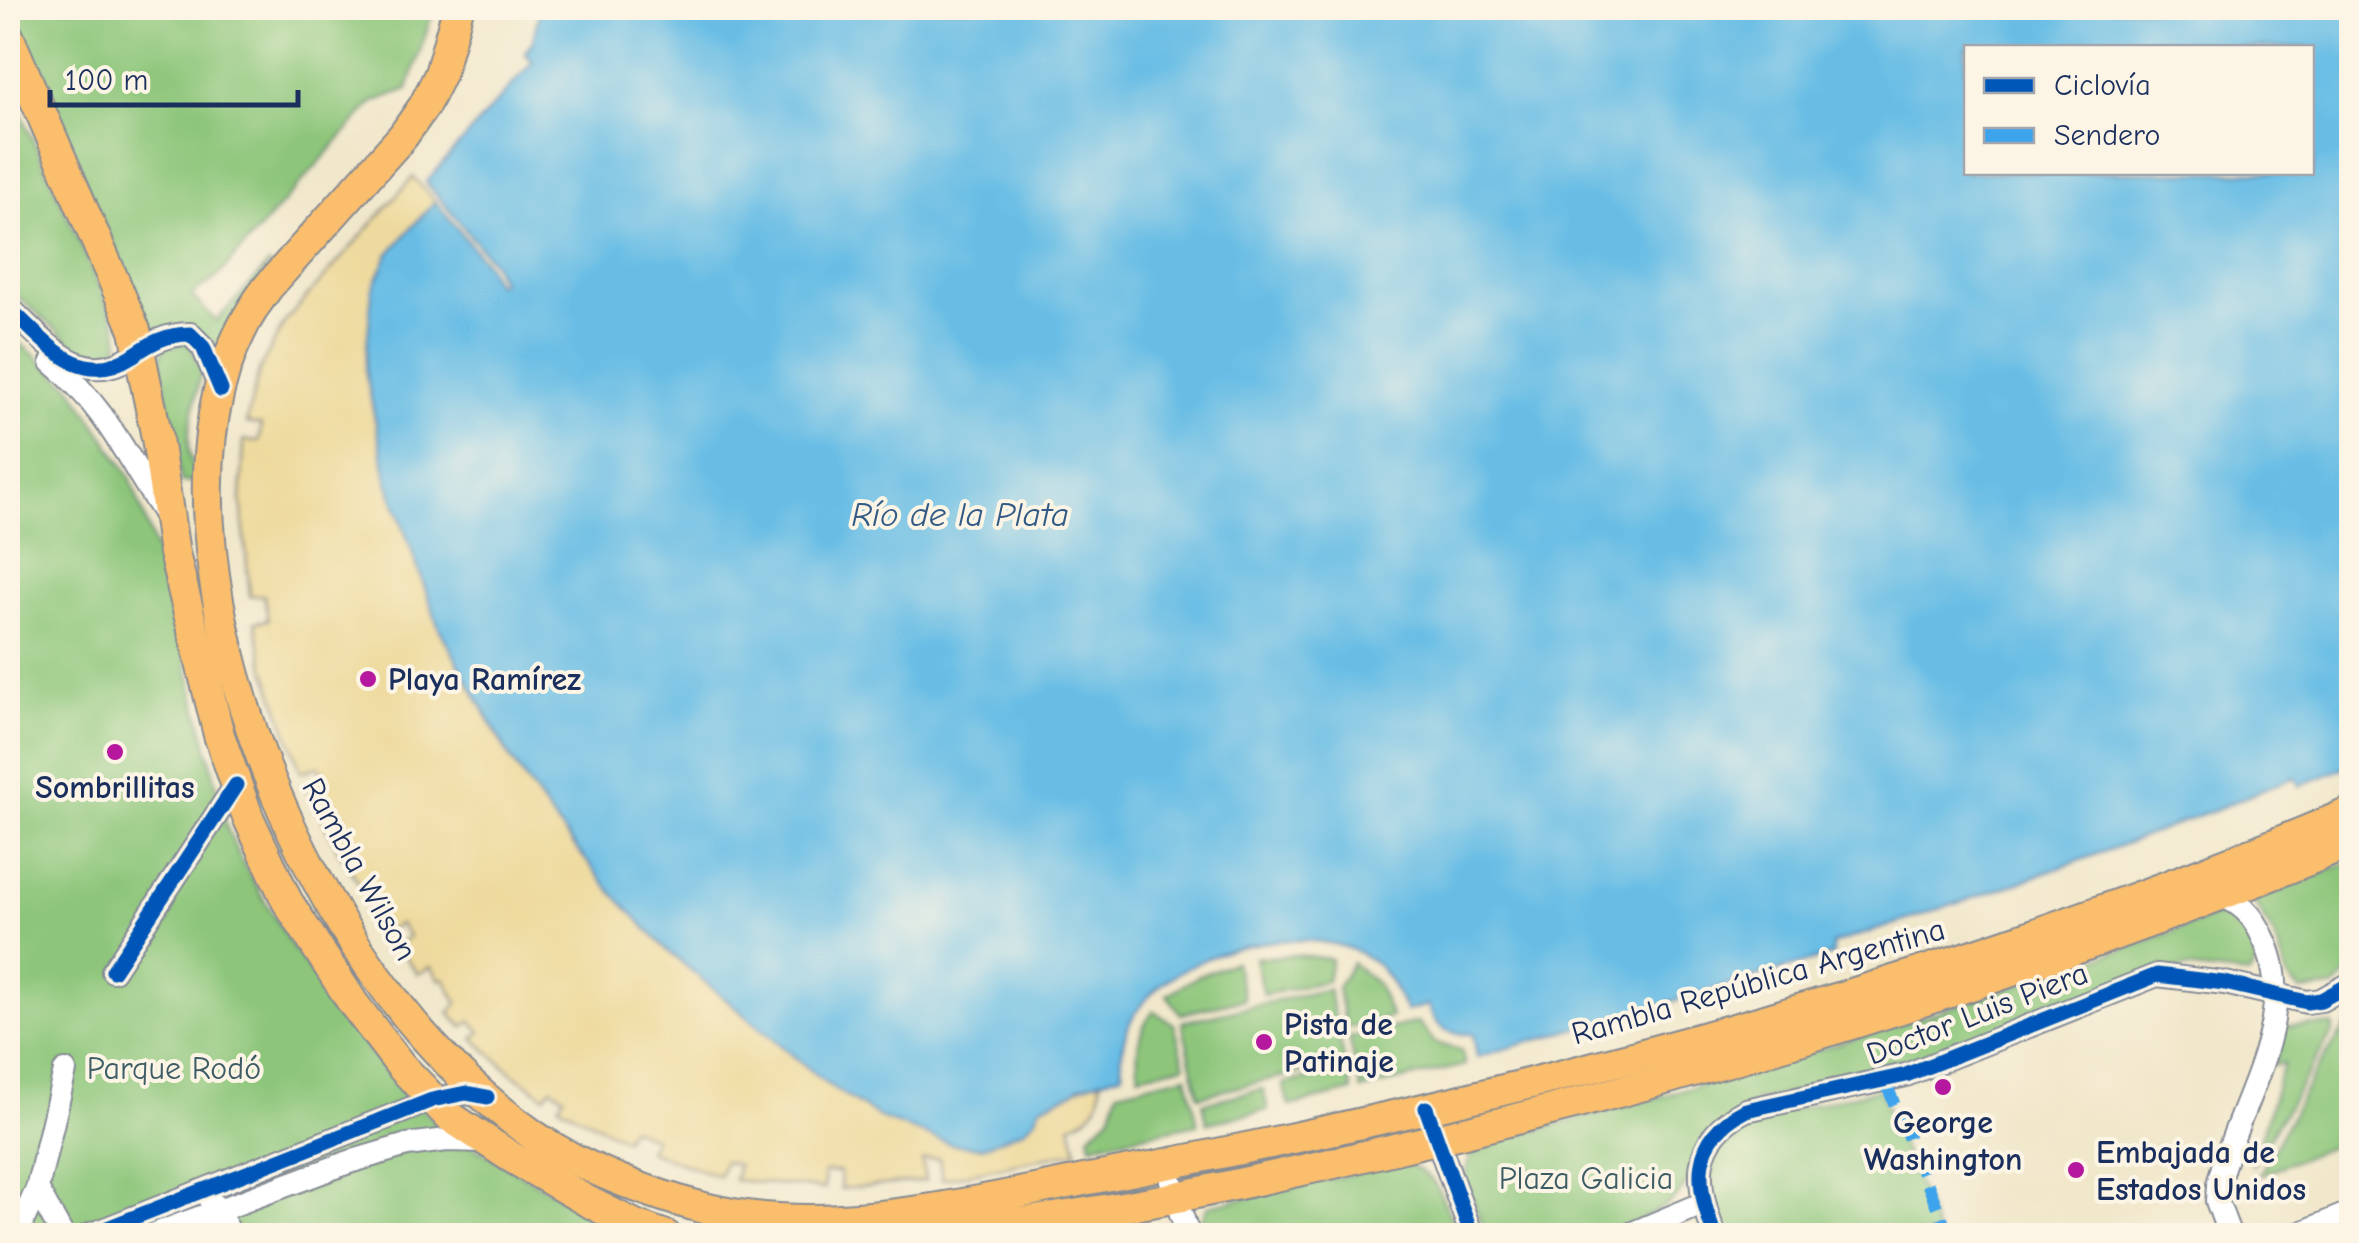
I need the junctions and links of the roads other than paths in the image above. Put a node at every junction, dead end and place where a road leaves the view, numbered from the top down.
1 (458, 8) edge
2 (8, 36) edge
3 (8, 307) edge
4 (8, 324) edge
5 (140, 350) junction
6 (221, 390) junction
7 (168, 518) junction
8 (236, 785) junction
9 (2352, 812) edge
10 (2352, 842) edge
11 (2219, 895) junction
12 (113, 972) dead end
13 (2352, 983) edge
14 (2278, 997) junction
15 (65, 1071) dead end
16 (486, 1097) junction
17 (432, 1100) junction
18 (1426, 1108) junction
19 (1436, 1138) junction
20 (485, 1141) junction
21 (1167, 1164) junction
22 (205, 1186) junction
23 (37, 1189) junction
24 (1174, 1198) junction
25 (1702, 1204) junction
26 (214, 1210) junction
27 (2352, 1212) edge
28 (639, 1230) edge
29 (16, 1236) edge
30 (62, 1236) edge
31 (87, 1236) edge
32 (150, 1236) edge
33 (232, 1236) edge
34 (666, 1236) edge
35 (938, 1236) edge
36 (1190, 1236) edge
37 (1472, 1236) edge
38 (1626, 1236) edge
39 (1715, 1236) edge
40 (2230, 1236) edge
41 (2294, 1236) edge

1 - 6 main road, Rambla Wilson
2 - 5 main road
3 - 5 street
4 - 7 street
5 - 6 street
5 - 7 main road
6 - 16 main road, Rambla Wilson
7 - 8 main road
8 - 12 street
8 - 17 main road
9 - 18 main road, Rambla República Argentina
10 - 11 main road, Rambla República Argentina
11 - 14 street
11 - 19 main road, Rambla República Argentina
13 - 14 street, Doctor Luis Piera
14 - 25 street, Doctor Luis Piera
14 - 40 street
15 - 23 street
16 - 17 street
16 - 21 main road, Rambla Wilson
17 - 20 main road
17 - 22 street
18 - 19 street
18 - 21 main road, Rambla República Argentina
19 - 24 main road, Rambla República Argentina
19 - 37 street
20 - 26 street
20 - 28 main road
21 - 24 street
22 - 26 street
22 - 31 street
23 - 29 street
23 - 30 street
24 - 35 main road
24 - 36 street
25 - 38 street
25 - 39 street
26 - 32 street
26 - 33 street
27 - 41 street
28 - 34 main road

